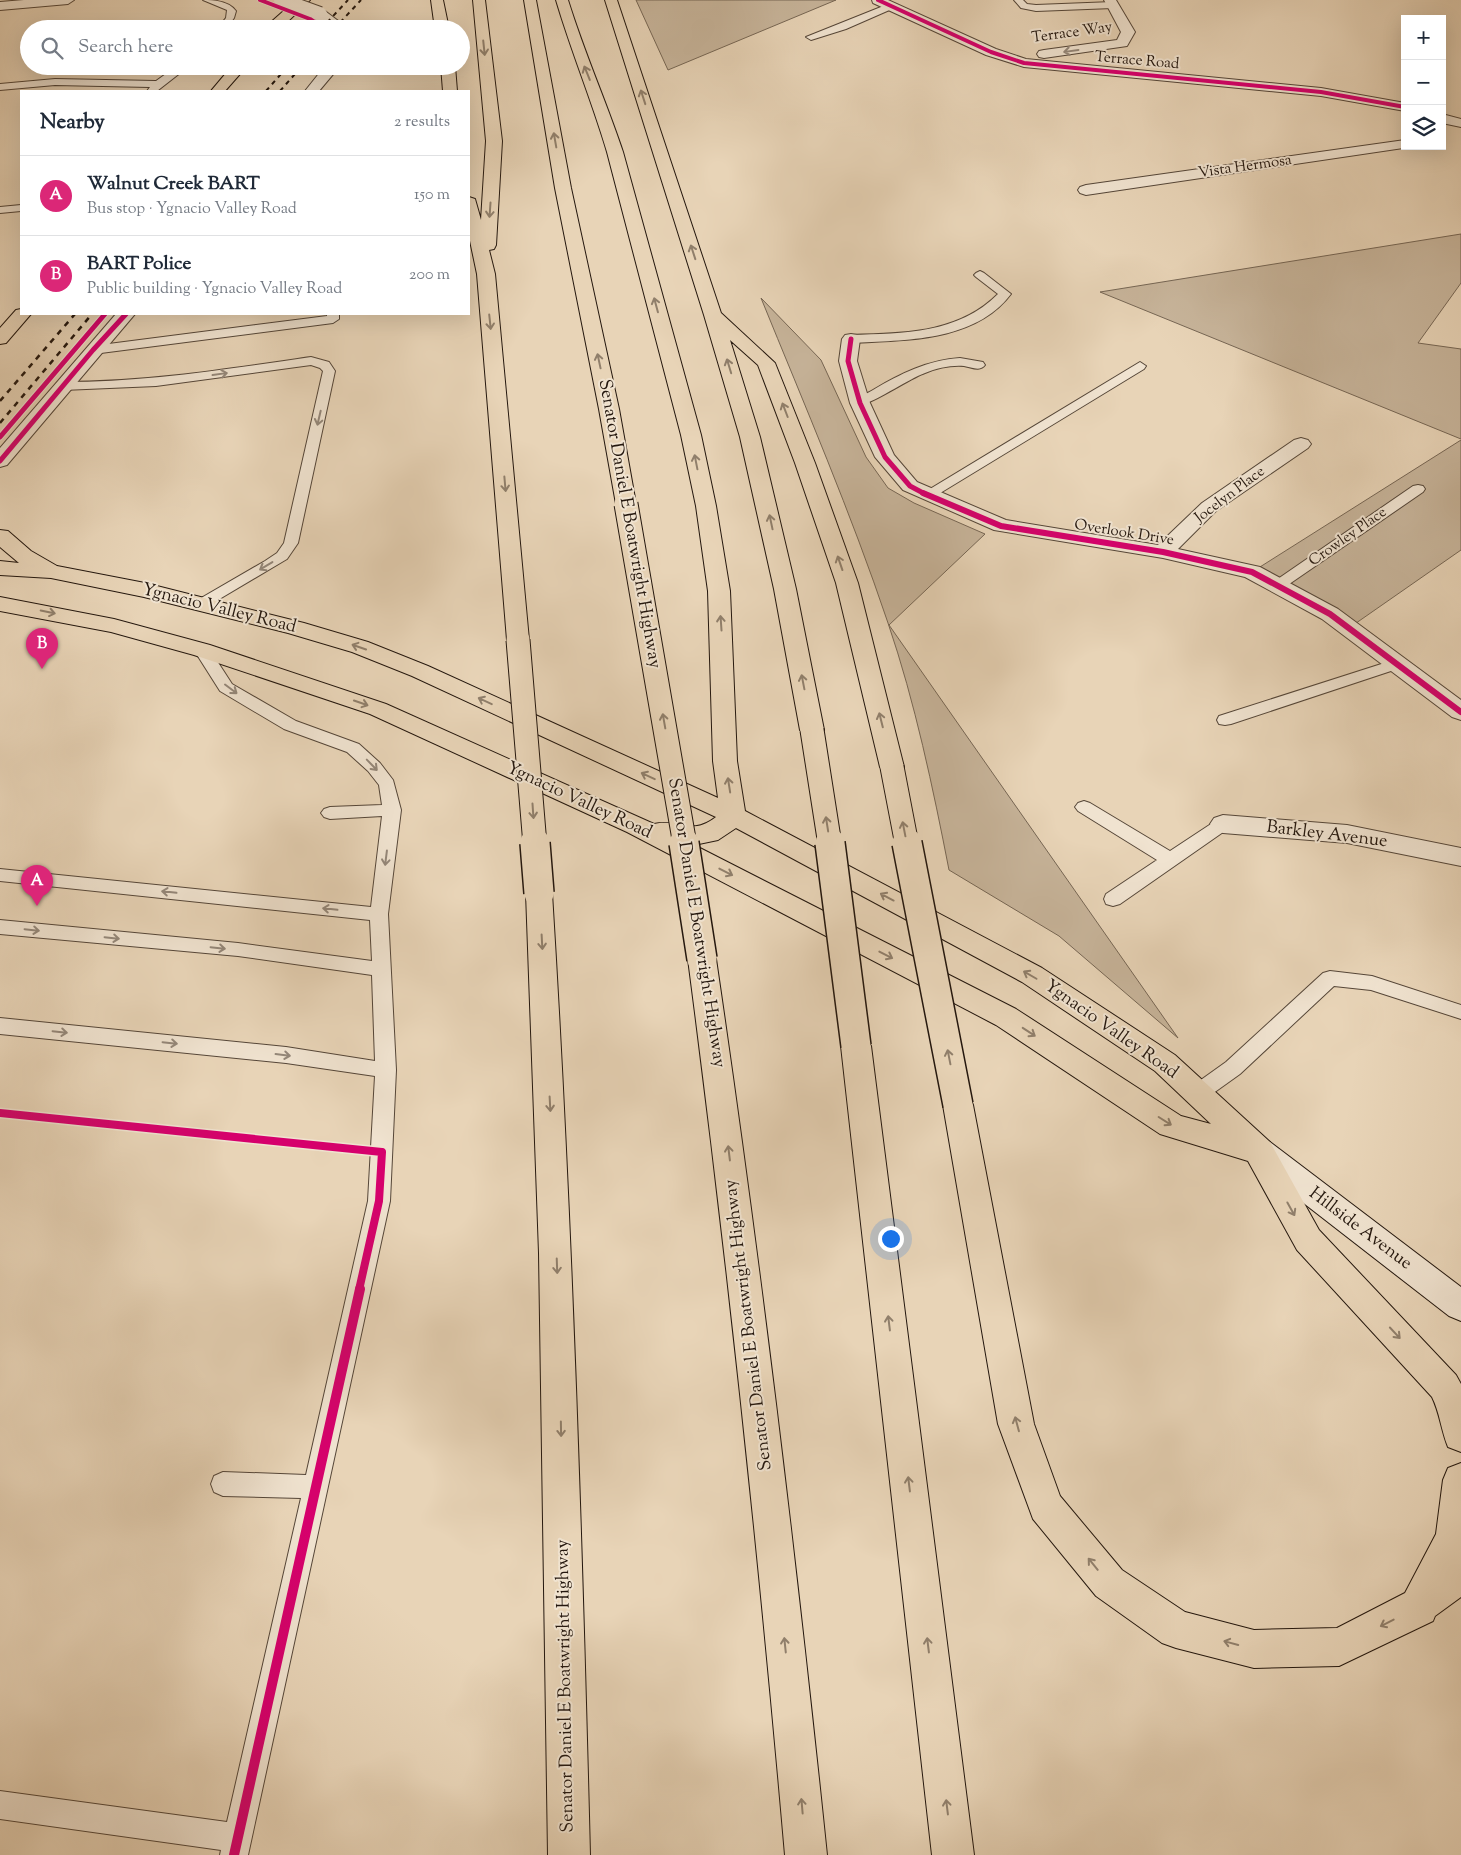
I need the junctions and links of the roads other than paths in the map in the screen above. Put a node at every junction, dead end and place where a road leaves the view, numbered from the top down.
1 (68, 0) edge
2 (207, 0) edge
3 (281, 0) edge
4 (294, 0) edge
5 (304, 0) edge
6 (437, 0) edge
7 (479, 0) edge
8 (530, 0) edge
9 (562, 0) edge
10 (611, 0) edge
11 (878, 0) edge
12 (1018, 0) edge
13 (1111, 2) edge
14 (1, 4) edge
15 (891, 6) junction
16 (228, 20) edge
17 (280, 20) edge
18 (283, 20) edge
19 (329, 20) edge
20 (440, 20) edge
21 (811, 37) dead end
22 (1007, 58) junction
23 (172, 75) edge
24 (232, 75) edge
25 (325, 75) edge
26 (449, 75) edge
27 (0, 87) edge
28 (155, 88) edge
29 (219, 90) edge
30 (313, 90) edge
31 (450, 90) edge
32 (1401, 106) edge
33 (1446, 119) edge
34 (1461, 123) edge
35 (1401, 145) edge
36 (1086, 190) dead end
37 (470, 206) edge
38 (20, 208) edge
39 (0, 210) edge
40 (486, 274) junction
41 (980, 275) dead end
42 (21, 315) edge
43 (125, 315) edge
44 (333, 315) edge
45 (713, 315) junction
46 (0, 339) edge
47 (851, 340) joint
48 (93, 350) junction
49 (979, 365) dead end
50 (1140, 366) dead end
51 (171, 381) joint
52 (63, 386) junction
53 (860, 403) junction
54 (1301, 444) dead end
55 (0, 462) edge
56 (1418, 488) dead end
57 (927, 495) junction
58 (0, 536) edge
59 (1163, 552) junction
60 (0, 568) edge
61 (51, 571) junction
62 (1277, 586) junction
63 (0, 604) edge
64 (201, 604) junction
65 (202, 650) junction
66 (1397, 664) junction
67 (1461, 712) edge
68 (1225, 720) dead end
69 (1084, 807) dead end
70 (392, 810) junction
71 (330, 812) dead end
72 (733, 815) junction
73 (1223, 824) joint
74 (636, 826) junction
75 (1461, 857) edge
76 (1170, 860) junction
77 (0, 875) edge
78 (1113, 899) dead end
79 (379, 914) junction
80 (0, 927) edge
81 (380, 969) junction
82 (1461, 1012) edge
83 (0, 1026) edge
84 (386, 1070) junction
85 (1198, 1093) junction
86 (1259, 1151) junction
87 (1461, 1306) edge
88 (1461, 1435) edge
89 (1461, 1480) edge
90 (223, 1484) dead end
91 (316, 1487) junction
92 (1461, 1573) edge
93 (1419, 1607) junction
94 (0, 1805) edge
95 (236, 1847) edge
96 (569, 1855) edge
97 (806, 1855) edge
98 (953, 1855) edge

1 - 14 street
2 - 16 lane
3 - 19 street, bridge
4 - 17 highway
5 - 18 highway
6 - 20 highway
7 -> 40 highway
97 -> 8 highway, Senator Daniel E Boatwright Highway, bridge
72 -> 9 highway
45 -> 10 highway
11 - 15 street, Terrace Road
12 - 13 lane
13 -> 22 street, Terrace Way
15 - 21 lane
15 - 22 street, Terrace Road
22 - 32 street, Terrace Road
23 - 28 lane
24 - 29 highway
25 - 30 street
26 - 31 highway
27 - 28 lane
33 - 34 street
35 - 36 street, Vista Hermosa
37 - 40 highway, Senator Daniel E Boatwright Highway
38 - 39 lane
40 -> 96 highway, Senator Daniel E Boatwright Highway, bridge
41 - 47 lane
42 - 46 highway
43 - 48 street
44 - 48 lane
93 -> 45 highway, bridge
98 -> 45 highway, bridge
47 - 53 street, Overlook Drive
48 - 52 street
49 - 53 lane
50 - 57 lane
51 - 52 lane
51 -> 64 lane
52 - 55 street
53 - 57 street, Overlook Drive
54 - 59 street, Jocelyn Place
56 - 62 lane, Crowley Place
57 - 59 street, Overlook Drive
58 - 61 highway
59 - 62 street, Overlook Drive
60 - 61 highway, Ygnacio Valley Road
61 - 64 highway, Ygnacio Valley Road
62 - 66 street, Overlook Drive
63 -> 65 highway, Ygnacio Valley Road
72 -> 64 highway, Ygnacio Valley Road
65 -> 70 lane
65 -> 74 highway, Ygnacio Valley Road
66 - 67 street, Overlook Drive
66 - 68 lane
69 - 76 lane
70 - 71 lane
70 -> 79 lane
72 - 74 highway
85 -> 72 highway, Ygnacio Valley Road
73 - 75 street, Barkley Avenue
73 - 76 lane
74 -> 86 highway, Ygnacio Valley Road
76 - 78 lane
79 -> 77 lane
79 - 81 lane
80 -> 81 lane
81 - 84 lane
82 - 85 lane
83 -> 84 lane
84 - 91 lane
85 - 86 highway, Ygnacio Valley Road
86 - 87 street, Hillside Avenue
86 -> 88 highway
89 - 93 highway
90 - 91 lane
91 - 95 lane
92 - 93 highway
94 - 95 lane

